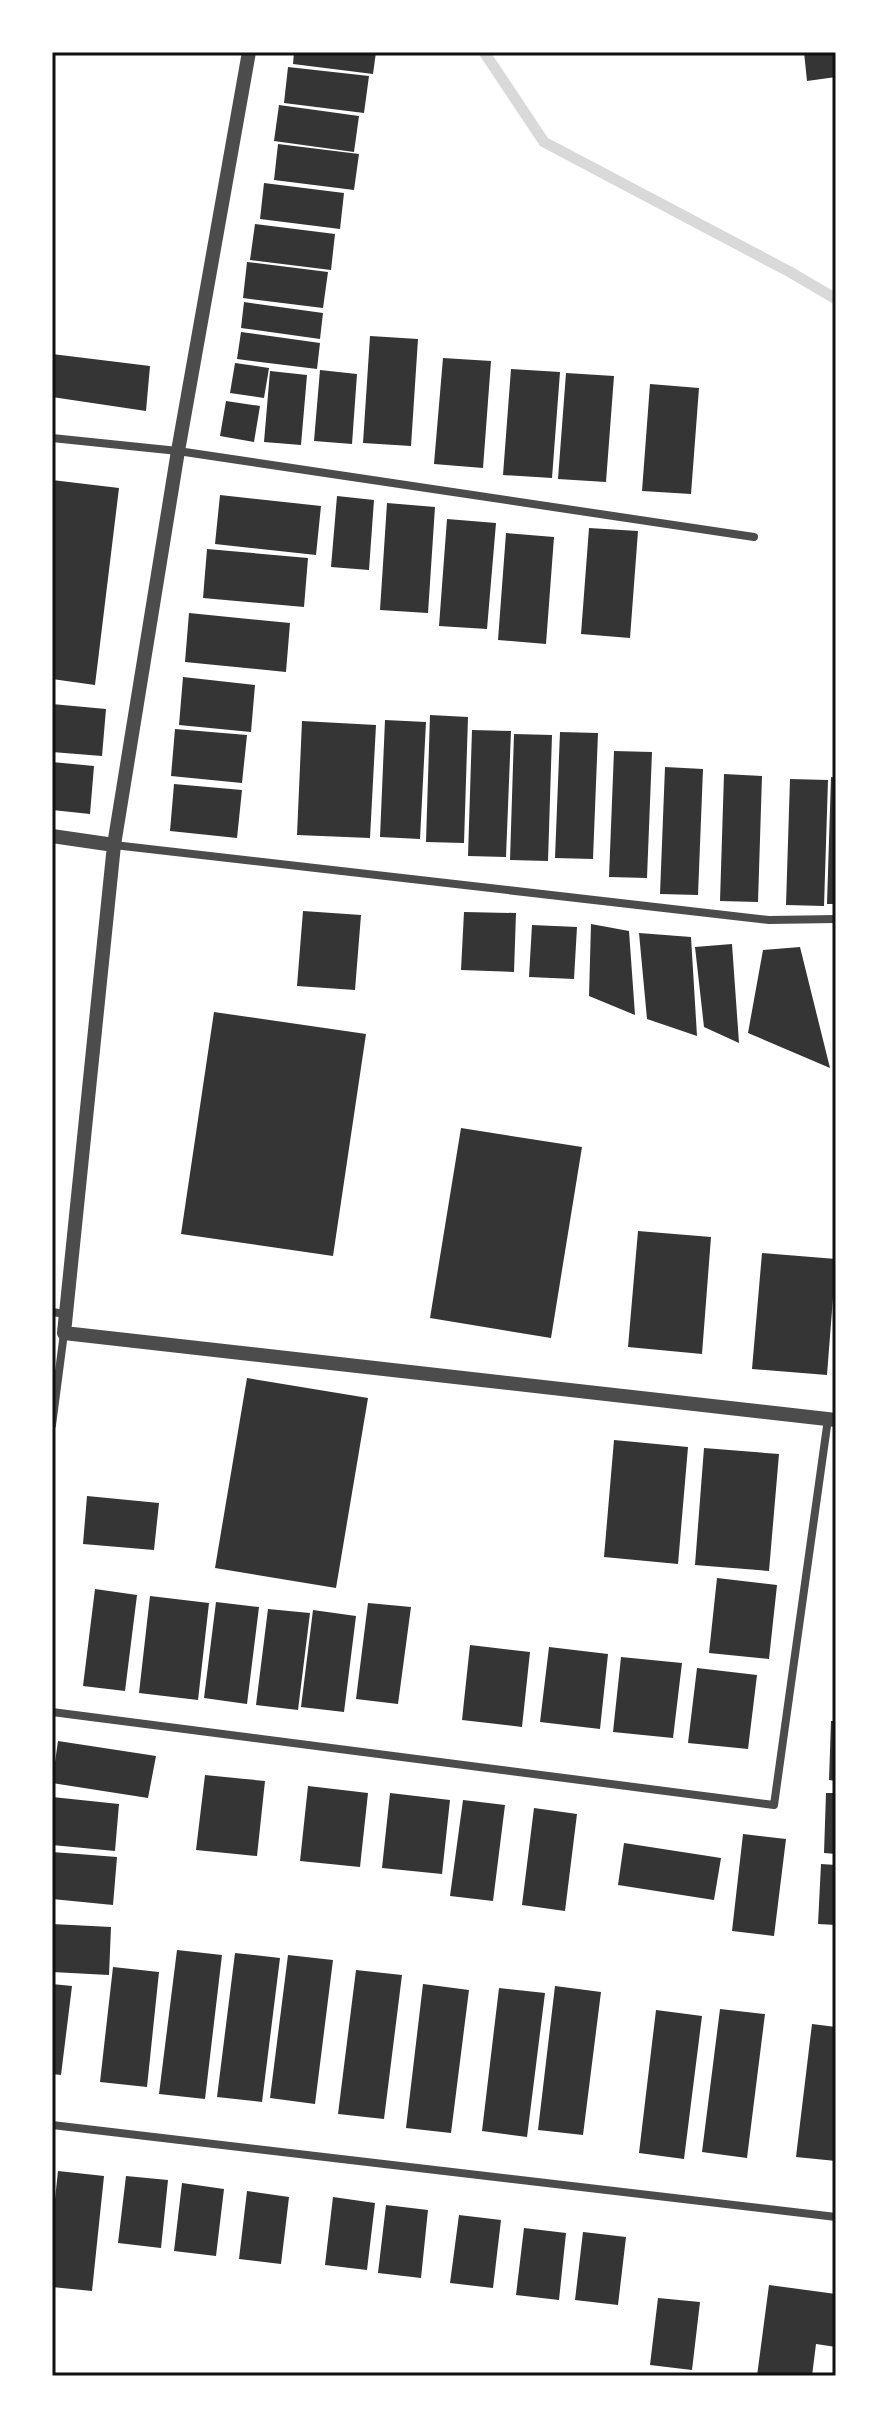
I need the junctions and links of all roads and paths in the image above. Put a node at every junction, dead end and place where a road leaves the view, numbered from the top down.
1 (249, 52) edge
2 (52, 438) edge
3 (178, 451) junction
4 (754, 537) dead end
5 (52, 836) edge
6 (114, 845) junction
7 (836, 919) edge
8 (59, 1313) edge
9 (63, 1340) junction
10 (52, 1345) edge
11 (832, 1419) edge
12 (52, 1425) edge
13 (52, 1712) edge
14 (52, 2125) edge
15 (836, 2217) edge

1 - 3 street
2 - 3 street
3 - 4 street
3 - 6 street
5 - 6 street
6 - 7 street
6 - 8 street
8 - 9 street
9 - 10 street
9 - 11 street
9 - 12 street
11 - 13 street
14 - 15 street

